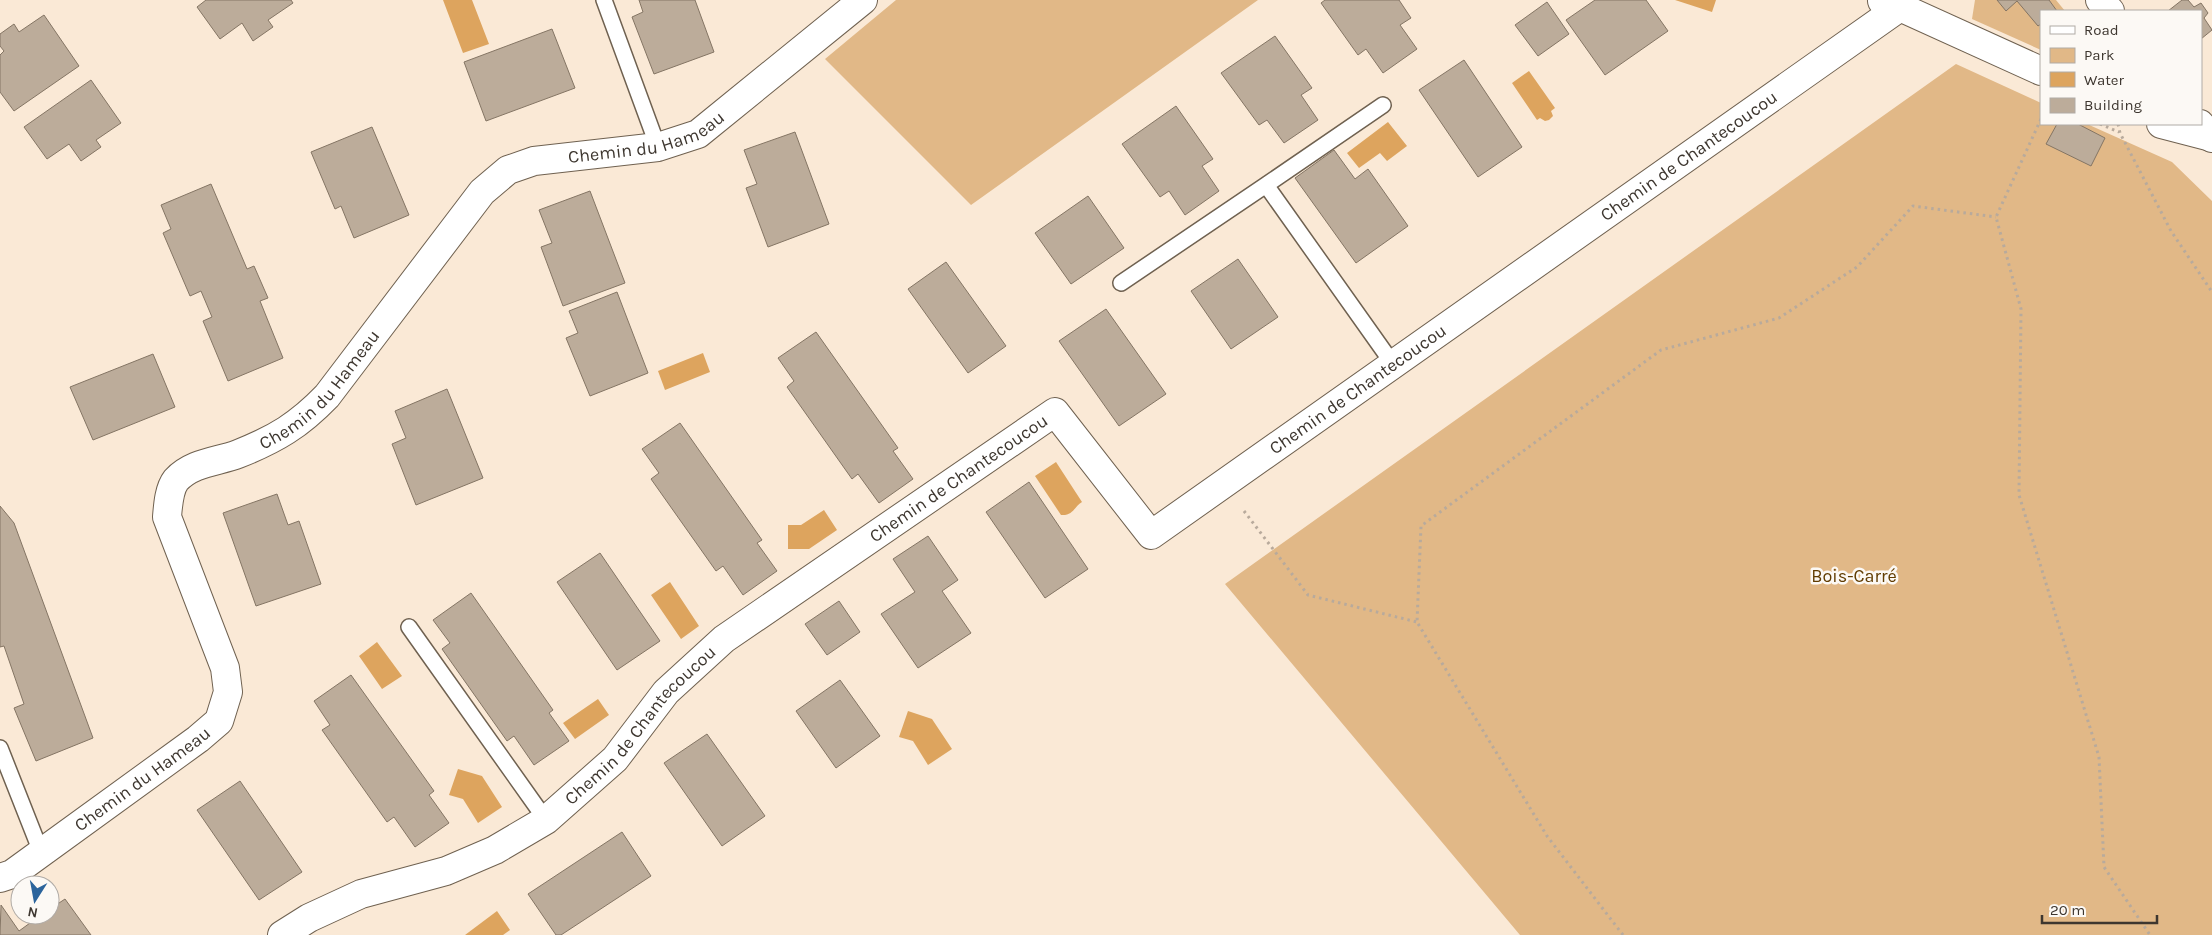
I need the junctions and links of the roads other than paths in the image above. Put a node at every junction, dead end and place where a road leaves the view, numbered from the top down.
1 (604, 0) edge
2 (863, 0) edge
3 (2100, 0) edge
4 (1890, 3) edge
5 (2109, 10) edge
6 (2040, 71) edge
7 (1383, 105) dead end
8 (2165, 125) edge
9 (2201, 125) edge
10 (2212, 138) edge
11 (658, 147) junction
12 (1266, 186) junction
13 (1121, 283) dead end
14 (1393, 364) junction
15 (409, 627) dead end
16 (0, 748) edge
17 (546, 820) junction
18 (41, 852) junction
19 (0, 878) edge
20 (282, 935) edge

1 - 11 lane
2 - 11 street, Chemin du Hameau
3 - 5 street
4 - 6 street
4 - 14 street, Chemin de Chantecoucou
7 - 12 lane
8 - 10 street
9 - 10 street
11 - 18 street, Chemin du Hameau
12 - 13 lane
12 - 14 lane
14 - 17 street, Chemin de Chantecoucou
15 - 17 lane
16 - 18 lane
17 - 20 street, Chemin de Chantecoucou
18 - 19 street, Chemin du Hameau

